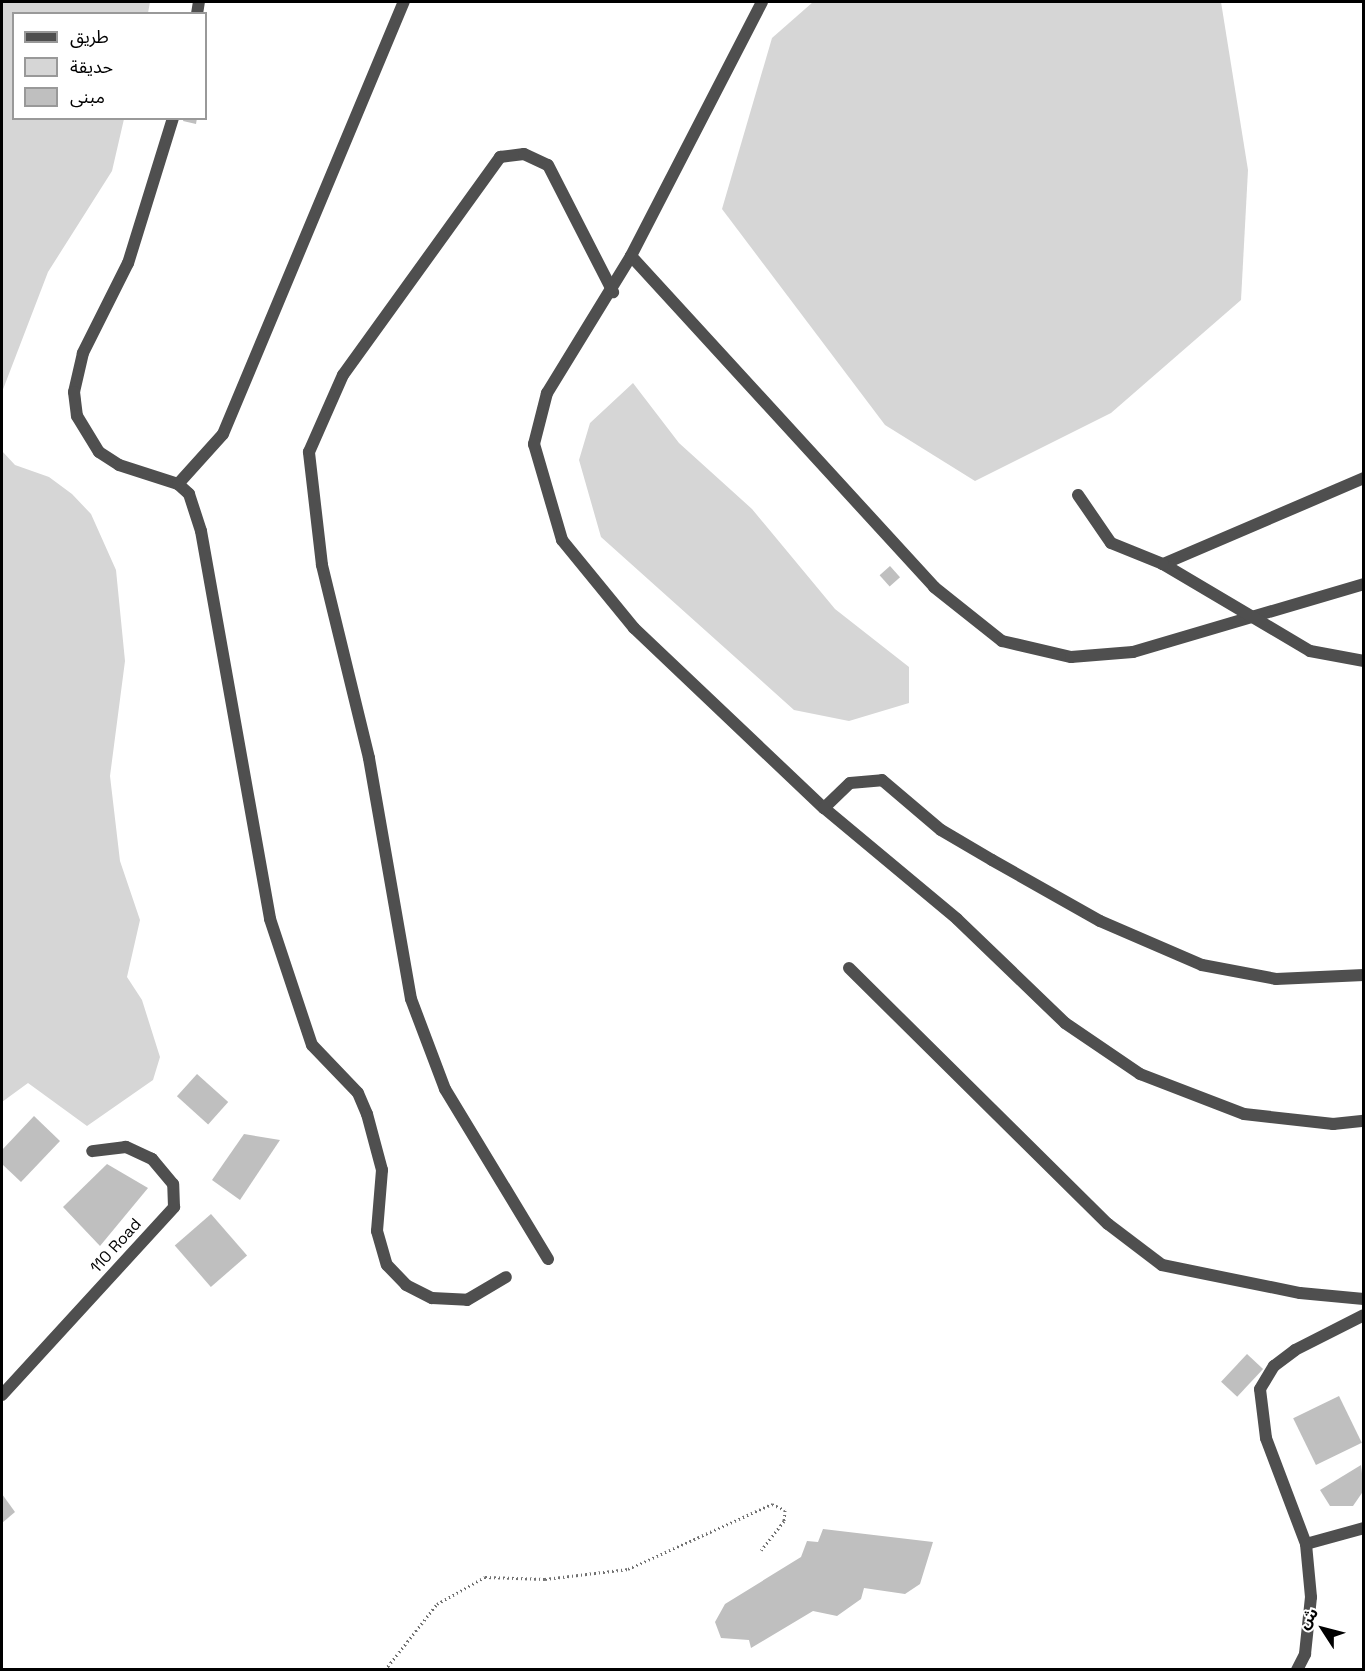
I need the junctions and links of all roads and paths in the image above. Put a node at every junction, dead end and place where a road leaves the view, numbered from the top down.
1 (404, 2) edge
2 (762, 2) edge
3 (172, 120) edge
4 (631, 256) junction
5 (613, 292) junction
6 (1364, 478) edge
7 (178, 484) junction
8 (1078, 495) dead end
9 (1163, 564) junction
10 (1364, 584) edge
11 (1251, 616) junction
12 (1364, 661) edge
13 (824, 808) junction
14 (849, 968) dead end
15 (1364, 975) edge
16 (1364, 1121) edge
17 (92, 1151) dead end
18 (548, 1259) dead end
19 (506, 1276) dead end
20 (1364, 1299) edge
21 (1364, 1315) edge
22 (2, 1395) edge
23 (1364, 1528) edge
24 (1306, 1544) junction
25 (761, 1550) dead end
26 (385, 1670) edge
27 (1297, 1670) edge

1 - 7 street
2 - 4 street
3 - 7 street
4 - 5 street
4 - 11 street
5 - 13 street
5 - 18 street
6 - 9 street
7 - 19 street
8 - 9 street
9 - 11 street
10 - 11 street
11 - 12 street
13 - 15 street
13 - 16 street
14 - 20 street
17 - 22 street, 110 Road
21 - 24 street
23 - 24 street
24 - 27 street
25 - 26 path

